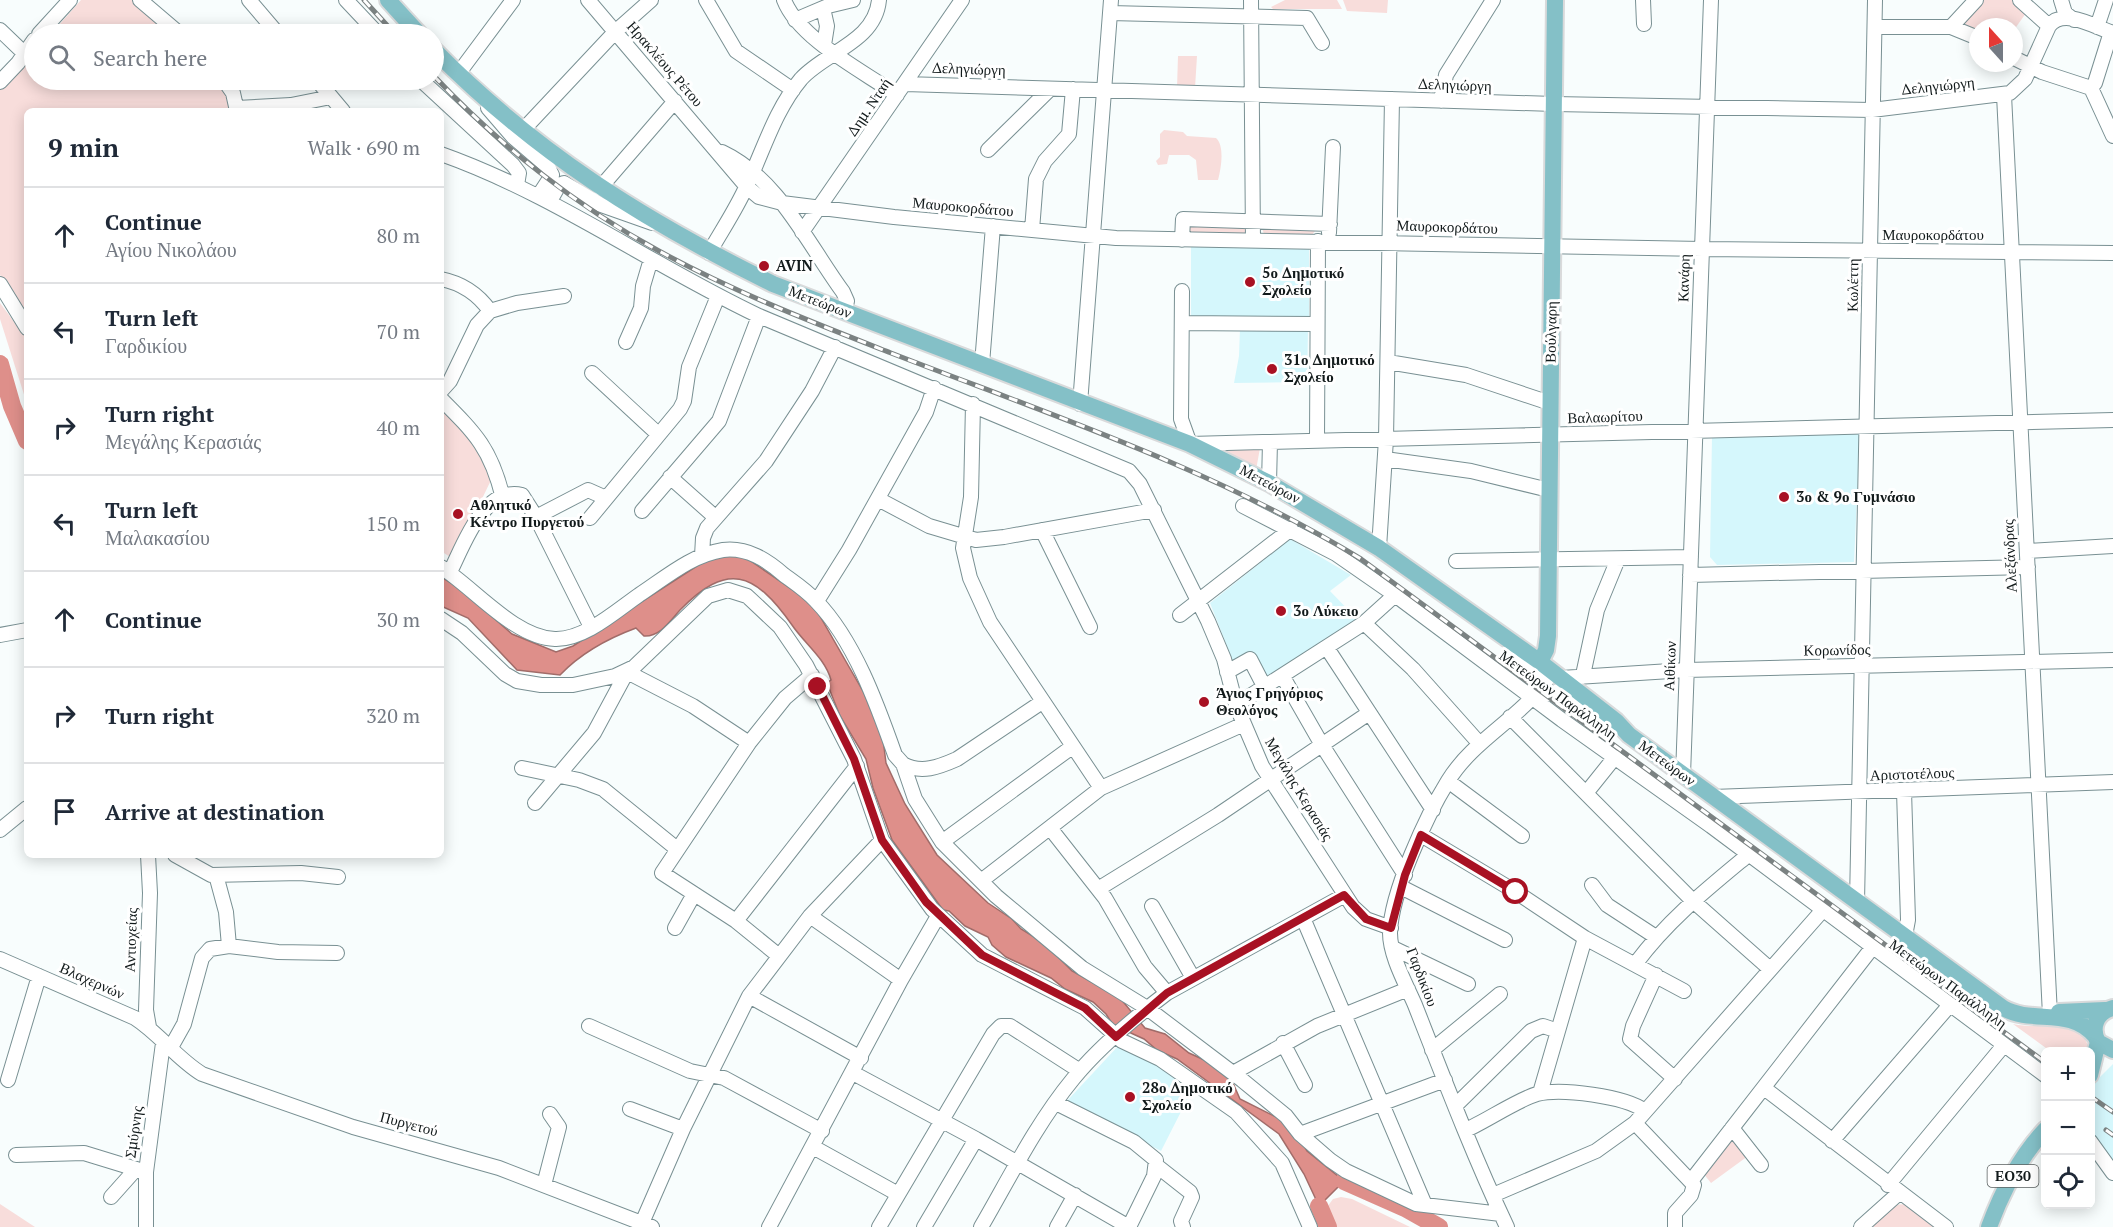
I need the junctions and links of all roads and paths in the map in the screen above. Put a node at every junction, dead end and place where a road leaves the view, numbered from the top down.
1 (70, 0) edge
2 (140, 0) edge
3 (249, 0) edge
4 (346, 0) edge
5 (388, 0) edge
6 (513, 0) edge
7 (588, 0) edge
8 (651, 0) edge
9 (706, 0) edge
10 (784, 0) edge
11 (853, 0) edge
12 (879, 0) edge
13 (962, 0) edge
14 (1251, 0) edge
15 (1493, 0) edge
16 (1555, 0) edge
17 (1643, 0) edge
18 (1711, 0) edge
19 (1875, 0) edge
20 (1976, 0) edge
21 (2020, 0) edge
22 (2061, 0) edge
23 (2106, 0) edge
24 (1111, 6) edge
25 (823, 8) junction
26 (1251, 17) junction
27 (795, 20) junction
28 (2074, 20) junction
29 (48, 24) edge
30 (168, 24) edge
31 (269, 24) edge
32 (369, 24) edge
33 (410, 24) edge
34 (1644, 24) dead end
35 (2049, 26) junction
36 (1875, 27) junction
37 (1951, 27) junction
38 (2097, 27) junction
39 (0, 30) edge
40 (615, 32) junction
41 (2112, 32) edge
42 (1969, 34) edge
43 (1322, 43) dead end
44 (824, 45) junction
45 (24, 53) edge
46 (837, 54) junction
47 (24, 55) edge
48 (444, 60) edge
49 (2023, 64) edge
50 (2030, 68) junction
51 (461, 77) junction
52 (0, 82) edge
53 (1050, 88) junction
54 (2091, 88) junction
55 (1073, 89) junction
56 (231, 90) edge
57 (325, 90) edge
58 (432, 90) edge
59 (793, 90) junction
60 (901, 90) junction
61 (1104, 90) junction
62 (1252, 95) junction
63 (2004, 95) junction
64 (331, 97) junction
65 (1392, 99) junction
66 (675, 101) junction
67 (1442, 101) junction
68 (1554, 104) junction
69 (1707, 107) junction
70 (237, 108) edge
71 (250, 108) edge
72 (340, 108) edge
73 (1872, 110) junction
74 (523, 130) junction
75 (2113, 136) edge
76 (1333, 147) dead end
77 (717, 150) junction
78 (988, 150) dead end
79 (444, 155) edge
80 (753, 172) junction
81 (517, 185) junction
82 (747, 187) junction
83 (600, 188) junction
84 (544, 198) junction
85 (782, 203) junction
86 (820, 208) junction
87 (1253, 221) junction
88 (657, 224) junction
89 (1330, 224) junction
90 (993, 226) junction
91 (1032, 230) junction
92 (802, 232) junction
93 (1093, 236) junction
94 (1182, 240) junction
95 (1253, 241) junction
96 (1324, 241) junction
97 (1390, 242) junction
98 (1552, 247) junction
99 (1702, 249) junction
100 (1870, 252) junction
101 (2012, 252) junction
102 (2113, 252) edge
103 (709, 253) junction
104 (651, 259) junction
105 (444, 280) edge
106 (0, 284) edge
107 (1182, 291) dead end
108 (564, 296) dead end
109 (718, 296) junction
110 (490, 311) junction
111 (845, 311) junction
112 (759, 316) junction
113 (24, 323) edge
114 (1182, 323) junction
115 (1317, 324) junction
116 (626, 342) dead end
117 (835, 347) junction
118 (1388, 362) junction
119 (982, 364) junction
120 (592, 373) dead end
121 (444, 388) edge
122 (934, 388) junction
123 (444, 402) edge
124 (1550, 403) junction
125 (973, 404) junction
126 (1080, 404) junction
127 (2113, 420) edge
128 (2020, 422) junction
129 (1868, 426) junction
130 (1695, 431) junction
131 (658, 434) junction
132 (1550, 435) junction
133 (1386, 439) junction
134 (1317, 441) junction
135 (1270, 442) junction
136 (1191, 444) junction
137 (1385, 459) junction
138 (670, 477) junction
139 (1269, 483) junction
140 (1550, 490) junction
141 (503, 498) junction
142 (606, 498) junction
143 (878, 499) junction
144 (1243, 506) dead end
145 (1154, 510) junction
146 (642, 511) dead end
147 (536, 517) junction
148 (715, 517) junction
149 (590, 518) dead end
150 (1291, 529) junction
151 (1042, 530) junction
152 (966, 538) junction
153 (2113, 546) edge
154 (1380, 548) junction
155 (2027, 551) junction
156 (702, 556) junction
157 (1691, 557) junction
158 (1618, 559) junction
159 (1549, 560) junction
160 (1456, 561) dead end
161 (2028, 567) junction
162 (445, 570) edge
163 (1863, 570) junction
164 (1690, 575) junction
165 (1395, 595) junction
166 (1198, 599) junction
167 (817, 601) junction
168 (1180, 615) dead end
169 (1480, 620) junction
170 (444, 621) edge
171 (1364, 623) junction
172 (591, 627) junction
173 (1089, 627) dead end
174 (24, 631) edge
175 (0, 635) edge
176 (1328, 648) junction
177 (2113, 660) edge
178 (1540, 662) junction
179 (2032, 663) junction
180 (1861, 666) junction
181 (1686, 670) junction
182 (628, 671) junction
183 (1227, 672) junction
184 (812, 675) junction
185 (1583, 675) junction
186 (1283, 677) junction
187 (1561, 678) junction
188 (1265, 688) junction
189 (1533, 699) junction
190 (1042, 702) junction
191 (1236, 705) junction
192 (1369, 713) junction
193 (1510, 717) junction
194 (1244, 724) junction
195 (1629, 735) junction
196 (750, 743) junction
197 (1479, 743) junction
198 (1322, 745) junction
199 (1072, 747) junction
200 (1615, 757) junction
201 (903, 764) junction
202 (857, 766) junction
203 (522, 768) dead end
204 (1683, 775) junction
205 (558, 776) junction
206 (1270, 780) junction
207 (1448, 781) junction
208 (2113, 782) edge
209 (2038, 786) junction
210 (1101, 788) junction
211 (1904, 791) junction
212 (1587, 792) junction
213 (1859, 792) junction
214 (1713, 797) junction
215 (535, 803) dead end
216 (24, 810) edge
217 (1433, 810) junction
218 (1050, 828) junction
219 (0, 830) edge
220 (1421, 835) junction
221 (1521, 836) dead end
222 (882, 840) junction
223 (942, 842) junction
224 (677, 849) junction
225 (1748, 855) junction
226 (147, 858) edge
227 (180, 858) edge
228 (216, 875) junction
229 (338, 877) dead end
230 (981, 881) junction
231 (1403, 881) junction
232 (1592, 885) dead end
233 (1098, 889) junction
234 (694, 894) junction
235 (1344, 895) junction
236 (1692, 900) junction
237 (1857, 902) junction
238 (1152, 906) dead end
239 (1822, 911) junction
240 (810, 916) junction
241 (938, 916) junction
242 (1303, 918) junction
243 (736, 921) junction
244 (675, 928) dead end
245 (1391, 928) junction
246 (1905, 936) junction
247 (1656, 937) junction
248 (1585, 938) junction
249 (1505, 940) dead end
250 (229, 946) junction
251 (1393, 948) junction
252 (1872, 948) junction
253 (337, 953) dead end
254 (779, 956) junction
255 (0, 959) edge
256 (1636, 963) junction
257 (1770, 969) junction
258 (1656, 975) junction
259 (39, 976) junction
260 (1193, 978) junction
261 (901, 980) junction
262 (1468, 984) dead end
263 (1408, 989) junction
264 (1684, 991) dead end
265 (1167, 993) junction
266 (1500, 994) dead end
267 (749, 996) junction
268 (1949, 1006) junction
269 (1148, 1008) junction
270 (2109, 1009) edge
271 (1344, 1015) junction
272 (2050, 1015) junction
273 (589, 1026) dead end
274 (149, 1027) junction
275 (1558, 1031) junction
276 (1116, 1037) junction
277 (2097, 1039) junction
278 (1283, 1043) junction
279 (166, 1046) junction
280 (2004, 1046) junction
281 (1432, 1050) junction
282 (2113, 1050) edge
283 (2095, 1051) edge
284 (861, 1058) junction
285 (2113, 1058) edge
286 (1080, 1071) junction
287 (2041, 1072) edge
288 (853, 1073) junction
289 (1233, 1073) junction
290 (712, 1075) junction
291 (2095, 1076) edge
292 (1675, 1078) junction
293 (8, 1080) dead end
294 (1445, 1080) junction
295 (1305, 1085) dead end
296 (1764, 1088) junction
297 (1540, 1094) junction
298 (1056, 1103) junction
299 (1382, 1104) junction
300 (1456, 1105) junction
301 (630, 1109) dead end
302 (1645, 1111) junction
303 (550, 1114) dead end
304 (942, 1120) junction
305 (1635, 1123) junction
306 (1732, 1128) junction
307 (683, 1129) junction
308 (1466, 1130) junction
309 (822, 1131) junction
310 (1300, 1134) junction
311 (2041, 1136) edge
312 (976, 1139) junction
313 (1832, 1141) junction
314 (813, 1147) junction
315 (2095, 1148) edge
316 (16, 1155) dead end
317 (1018, 1163) junction
318 (1761, 1165) dead end
319 (1157, 1166) junction
320 (141, 1170) junction
321 (2113, 1173) edge
322 (1691, 1181) junction
323 (544, 1185) junction
324 (1894, 1189) junction
325 (898, 1194) junction
326 (1074, 1195) junction
327 (1493, 1196) junction
328 (111, 1197) dead end
329 (1425, 1205) junction
330 (1504, 1221) edge
331 (647, 1225) edge
332 (146, 1227) edge
333 (769, 1227) edge
334 (879, 1227) edge
335 (924, 1227) edge
336 (981, 1227) edge
337 (1057, 1227) edge
338 (1129, 1227) edge
339 (1183, 1227) edge
340 (1310, 1227) edge
341 (1675, 1227) edge
342 (1861, 1227) edge
343 (1946, 1227) edge
344 (1989, 1227) edge

1 - 29 street
2 - 30 street
3 - 31 street
4 - 32 street
5 - 33 main road
6 - 51 street
7 - 40 street, Ηρακλέους Ρέτου
8 - 40 street
9 - 59 street
10 - 27 street
11 - 25 street
12 - 46 street
13 - 60 street, Δημ. Νταή
14 - 26 street
15 - 67 street
16 - 68 main road, Βούλγαρη
17 - 34 street
18 - 69 street, Κανάρη
19 - 36 street, Κωλέττη
20 - 37 street
21 - 35 street
22 - 28 street
23 - 38 street
24 - 26 street
24 - 61 street
25 - 27 street
25 - 44 street
26 - 43 street
26 - 62 street
27 - 44 street
28 - 35 street
28 - 38 street
35 - 50 street
36 - 37 street
36 - 73 street, Κωλέττη
37 - 42 street
38 - 41 street
39 - 45 street
40 - 66 street, Ηρακλέους Ρέτου
40 - 74 street
41 - 54 street
44 - 46 street
46 - 59 street
46 - 60 street
47 - 52 street
48 - 51 main road, Μετεώρων
49 - 50 street
50 - 54 street
50 - 63 street
51 - 74 main road, Μετεώρων
51 - 84 street
53 - 55 street, Δεληγιώργη
53 - 60 street, Δεληγιώργη
53 - 78 street
54 - 75 street
55 - 61 street, Δεληγιώργη
55 - 91 street
56 - 70 street
57 - 64 street
58 - 81 street
59 - 80 street
60 - 86 street, Δημ. Νταή
61 - 62 street, Δεληγιώργη
61 - 93 street
62 - 65 street, Δεληγιώργη
62 - 87 street
63 - 73 street, Δεληγιώργη
63 - 101 street, Αλεξάνδρας
64 - 71 street
64 - 72 street
65 - 67 street, Δεληγιώργη
65 - 97 street
66 - 77 street, Ηρακλέους Ρέτου
66 - 83 street
67 - 68 street, Δεληγιώργη
68 - 69 street, Δεληγιώργη
68 - 98 main road, Βούλγαρη
69 - 73 street, Δεληγιώργη
69 - 99 street, Κανάρη
73 - 100 street, Κωλέττη
74 - 83 main road, Μετεώρων
76 - 89 street
77 - 80 street
77 - 82 street, Μαυροκορδάτου
79 - 81 street, Μεγάλης Κερασιάς
80 - 82 street
80 - 85 street
81 - 84 street, Μεγάλης Κερασιάς
82 - 85 street, Μαυροκορδάτου
82 - 103 street
83 - 88 main road, Μετεώρων
84 - 88 street
84 - 104 street, Μεγάλης Κερασιάς
85 - 86 street, Μαυροκορδάτου
85 - 92 street
86 - 90 street, Μαυροκορδάτου
86 - 92 street, Δημ. Νταή
87 - 89 street
87 - 94 street
87 - 95 street
88 - 103 main road, Μετεώρων
89 - 96 street
90 - 91 street, Μαυροκορδάτου
90 - 119 street
91 - 93 street, Μαυροκορδάτου
92 - 111 street
93 - 94 street, Μαυροκορδάτου
93 - 126 street
94 - 95 street, Μαυροκορδάτου
95 - 96 street, Μαυροκορδάτου
96 - 97 street, Μαυροκορδάτου
96 - 115 street
97 - 98 street, Μαυροκορδάτου
97 - 118 street
98 - 99 street, Μαυροκορδάτου
98 - 124 main road, Βούλγαρη
99 - 100 street, Μαυροκορδάτου
99 - 130 street, Κανάρη
100 - 101 street, Μαυροκορδάτου
100 - 129 street, Κωλέττη
101 - 102 street, Μαυροκορδάτου
101 - 128 street, Αλεξάνδρας
103 - 111 main road, Μετεώρων
104 - 109 street, Μεγάλης Κερασιάς
104 - 116 street
105 - 110 street
106 - 113 street
107 - 114 street
108 - 110 street
109 - 112 street, Μεγάλης Κερασιάς
109 - 131 street
110 - 121 street
111 - 119 main road, Μετεώρων
112 - 117 street, Μεγάλης Κερασιάς
112 - 138 street
114 - 115 street
114 - 136 street
115 - 134 street
117 - 122 street, Μεγάλης Κερασιάς
117 - 148 street
118 - 124 street
118 - 133 street
119 - 126 main road, Μετεώρων
120 - 131 street
122 - 125 street, Μεγάλης Κερασιάς
122 - 143 street
123 - 141 street
124 - 132 main road, Βούλγαρη
125 - 145 street, Μεγάλης Κερασιάς
125 - 152 street
126 - 136 main road, Μετεώρων
127 - 128 street, Βαλαωρίτου
128 - 129 street, Βαλαωρίτου
128 - 155 street, Αλεξάνδρας
129 - 130 street, Βαλαωρίτου
129 - 163 street, Κωλέττη
130 - 132 street, Βαλαωρίτου
130 - 157 street, Κανάρη
131 - 142 street
132 - 133 street, Βαλαωρίτου
132 - 140 main road, Βούλγαρη
133 - 134 street, Βαλαωρίτου
133 - 137 street
134 - 135 street, Βαλαωρίτου
135 - 136 street, Βαλαωρίτου
135 - 139 street
136 - 139 main road, Μετεώρων
137 - 140 street
137 - 154 street
138 - 146 street
138 - 148 street
139 - 154 main road, Μετεώρων
140 - 159 main road, Βούλγαρη
141 - 147 street
141 - 162 street
142 - 147 street
142 - 149 street
143 - 152 street
143 - 167 street
144 - 150 street, Μετεώρων Παράλληλη
145 - 151 street
145 - 166 street, Μεγάλης Κερασιάς
147 - 172 street
148 - 156 street
150 - 165 street, Μετεώρων Παράλληλη
150 - 166 street
151 - 152 street
151 - 173 street
152 - 190 street
153 - 155 street
154 - 169 main road, Μετεώρων
155 - 161 street, Αλεξάνδρας
156 - 167 street
156 - 172 street
157 - 158 street
157 - 164 street, Αιθίκων
158 - 159 street
158 - 185 street
159 - 160 street
159 - 178 main road, Βούλγαρη
161 - 163 street
161 - 179 street, Αλεξάνδρας
162 - 172 street
163 - 164 street
163 - 180 street, Κωλέττη
164 - 181 street, Αιθίκων
165 - 171 street
165 - 189 street, Μετεώρων Παράλληλη
166 - 168 street
166 - 183 street, Μεγάλης Κερασιάς
167 - 201 street
169 - 178 main road, Μετεώρων
169 - 189 street
170 - 182 street
171 - 176 street
171 - 197 street
174 - 175 street
176 - 186 street
176 - 192 street
177 - 179 street, Κορωνίδος
178 - 187 main road, Μετεώρων
179 - 180 street, Κορωνίδος
179 - 209 street, Αλεξάνδρας
180 - 181 street, Κορωνίδος
180 - 213 street, Κωλέττη
181 - 185 street, Κορωνίδος
181 - 204 street, Αιθίκων
182 - 184 street
182 - 196 street
182 - 205 street
183 - 188 street
183 - 191 street, Μεγάλης Κερασιάς
184 - 196 street
184 - 202 street
185 - 187 street, Κορωνίδος
186 - 188 street
186 - 198 street
187 - 195 main road, Μετεώρων
188 - 191 street
189 - 193 street, Γαρδικίου
189 - 195 street
189 - 200 street, Μετεώρων Παράλληλη
190 - 199 street
190 - 201 street
191 - 194 street, Μεγάλης Κερασιάς
192 - 198 street
192 - 217 street
193 - 197 street, Γαρδικίου
193 - 212 street
194 - 206 street, Μεγάλης Κερασιάς
194 - 210 street
195 - 204 main road, Μετεώρων
196 - 224 street
197 - 207 street, Γαρδικίου
198 - 206 street
198 - 231 street
199 - 210 street
199 - 223 street
200 - 212 street
200 - 225 street, Μετεώρων Παράλληλη
201 - 223 street
202 - 222 street
202 - 243 street
203 - 205 street
204 - 214 main road, Μετεώρων
205 - 215 street
205 - 224 street
206 - 233 street
206 - 235 street, Μεγάλης Κερασιάς
207 - 217 street, Γαρδικίου
207 - 221 street
208 - 209 street, Αριστοτέλους
209 - 211 street, Αριστοτέλους
209 - 272 street, Αλεξάνδρας
210 - 218 street
211 - 213 street, Αριστοτέλους
211 - 246 street
212 - 236 street
213 - 214 street, Αριστοτέλους
213 - 237 street, Κωλέττη
214 - 237 main road, Μετεώρων
216 - 219 street
217 - 220 street, Γαρδικίου
218 - 230 street
218 - 233 street
220 - 231 street, Γαρδικίου
220 - 248 street
222 - 240 street
222 - 241 street
223 - 230 street
224 - 234 street
225 - 236 street
225 - 239 street, Μετεώρων Παράλληλη
226 - 274 street, Αντιοχείας
227 - 228 street
228 - 229 street
228 - 250 street
230 - 269 street
231 - 245 street, Γαρδικίου
231 - 249 street
232 - 247 street
233 - 265 street
234 - 243 street
234 - 244 street
235 - 242 street
235 - 245 street, Μεγάλης Κερασιάς
236 - 247 street
236 - 257 street
237 - 246 main road, Μετεώρων
238 - 260 street
239 - 252 street, Μετεώρων Παράλληλη
239 - 257 street
240 - 254 street
240 - 261 street
241 - 261 street
241 - 276 street
242 - 260 street
242 - 271 street
243 - 254 street
245 - 251 street, Γαρδικίου
246 - 272 main road, Μετεώρων
247 - 256 street
248 - 256 street
248 - 275 street
250 - 253 street
250 - 279 street
251 - 262 street
251 - 263 street, Γαρδικίου
252 - 268 street, Μετεώρων Παράλληλη
252 - 296 street
254 - 267 street
255 - 259 street, Βλαχερνών
256 - 258 street
257 - 292 street
258 - 264 street
258 - 292 street
259 - 274 street, Βλαχερνών
259 - 293 street
260 - 265 street
261 - 284 street
263 - 271 street
263 - 281 street, Γαρδικίου
265 - 269 street
266 - 281 street
267 - 284 street
267 - 290 street
268 - 280 street, Μετεώρων Παράλληλη
268 - 313 street
269 - 276 street
269 - 289 street
270 - 272 main road, Μετεώρων
270 - 277 main road
271 - 278 street
271 - 299 street
272 - 277 main road, Μετεώρων
273 - 290 street
274 - 279 street, Βλαχερνών
275 - 297 street
275 - 300 street
276 - 286 street
276 - 340 street
277 - 282 main road, Μετεώρων
277 - 283 main road
278 - 289 street
278 - 295 street
279 - 320 street, Σμύρνης
279 - 323 street, Πυργετού
280 - 287 street, Μετεώρων Παράλληλη
280 - 324 street
281 - 294 street, Γαρδικίου
284 - 288 street
285 - 291 main road
286 - 298 street
286 - 304 street
288 - 304 street
288 - 309 street
289 - 310 street
290 - 307 street
290 - 309 street
292 - 302 street
294 - 299 street
294 - 300 street, Γαρδικίου
296 - 306 street
296 - 313 street
297 - 302 street
297 - 308 street
298 - 317 street
298 - 319 street
299 - 310 street
299 - 329 street
300 - 308 street, Γαρδικίου
301 - 307 street
302 - 305 street
303 - 323 street
304 - 312 street
304 - 325 street
305 - 322 street
305 - 327 street
306 - 318 street
306 - 322 street
307 - 331 street
308 - 327 street, Γαρδικίου
309 - 314 street
310 - 329 street
311 - 344 main road, ΕΟ30
312 - 317 street
312 - 335 street
313 - 324 street
314 - 325 street
314 - 333 street
315 - 321 street
316 - 320 street
317 - 326 street
317 - 336 street
319 - 338 street
319 - 339 street
320 - 328 street
320 - 332 street, Σμύρνης
322 - 341 street
323 - 331 street, Πυργετού
324 - 342 street
324 - 343 street
325 - 334 street
326 - 337 street
326 - 338 street
327 - 330 street, Γαρδικίου
329 - 330 street

